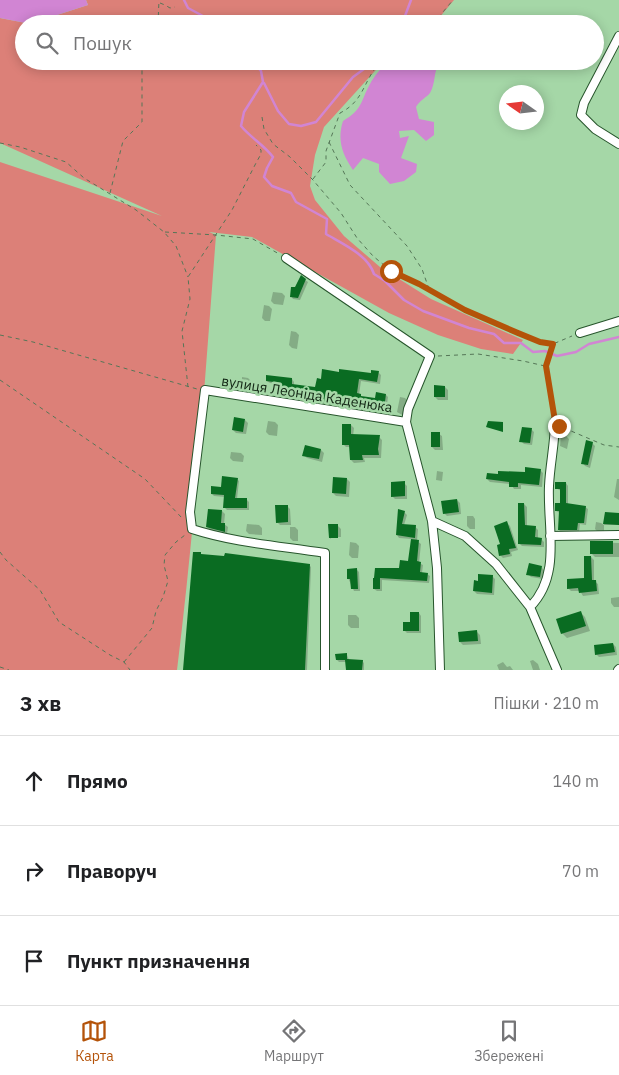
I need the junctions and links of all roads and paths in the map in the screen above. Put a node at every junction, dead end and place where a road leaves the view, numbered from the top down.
1 (159, 0) edge
2 (453, 0) edge
3 (159, 3) junction
4 (175, 7) dead end
5 (170, 8) junction
6 (169, 13) dead end
7 (158, 15) edge
8 (440, 15) edge
9 (619, 36) edge
10 (604, 65) edge
11 (142, 70) edge
12 (375, 70) edge
13 (601, 70) edge
14 (262, 117) dead end
15 (329, 142) junction
16 (0, 143) edge
17 (619, 144) edge
18 (256, 145) dead end
19 (313, 180) junction
20 (110, 194) junction
21 (164, 232) junction
22 (216, 235) junction
23 (286, 258) joint
24 (188, 278) junction
25 (430, 290) junction
26 (619, 321) edge
27 (580, 333) joint
28 (0, 335) edge
29 (553, 344) junction
30 (430, 356) junction
31 (546, 366) junction
32 (0, 380) edge
33 (188, 387) junction
34 (205, 390) junction
35 (555, 421) junction
36 (406, 422) junction
37 (619, 447) edge
38 (432, 521) junction
39 (192, 529) junction
40 (619, 535) edge
41 (550, 536) junction
42 (0, 552) edge
43 (530, 607) junction
44 (124, 662) junction
45 (0, 667) edge
46 (8, 670) edge
47 (130, 670) edge
48 (325, 670) edge
49 (440, 670) edge
50 (557, 670) edge

1 - 3 path
2 - 8 path
3 - 5 path
3 - 7 path
4 - 5 path
5 - 6 path
9 - 10 street
11 - 20 path
12 - 15 path
13 - 17 street
14 - 19 path
15 - 19 path
15 - 25 path
16 - 20 path
18 - 22 path
19 - 25 path
20 - 21 path
21 - 22 path
21 - 24 path
22 - 23 path
22 - 24 path
23 - 30 street
24 - 33 path
25 - 29 path
26 - 27 street
27 - 29 path
28 - 33 path
29 - 31 path
30 - 31 path
30 - 36 street
31 - 35 path
32 - 39 path
33 - 34 path
34 - 36 street, вулиця Леоніда Каденюка
34 - 39 street
35 - 37 path
35 - 41 street
36 - 38 street
38 - 43 street
38 - 49 street
39 - 44 path
39 - 48 street
40 - 41 street
41 - 43 street
42 - 44 path
43 - 50 street
44 - 47 path
45 - 46 path

